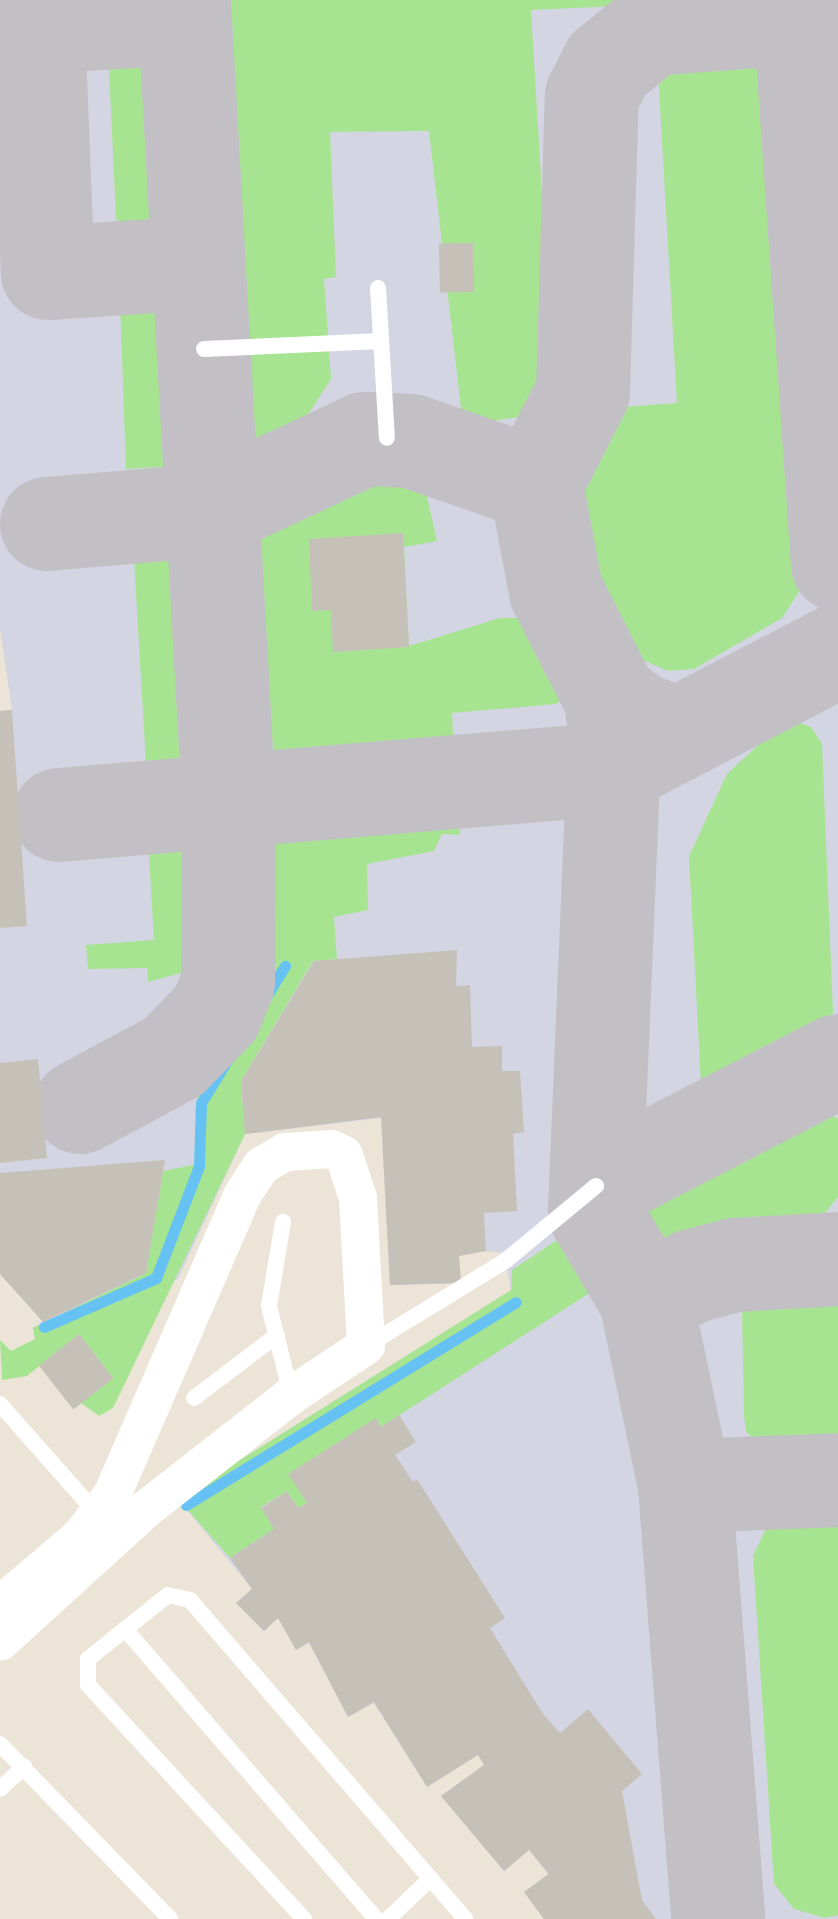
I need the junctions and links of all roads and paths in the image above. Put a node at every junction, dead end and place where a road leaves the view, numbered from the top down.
1 (378, 288) dead end
2 (381, 341) junction
3 (204, 349) dead end
4 (387, 438) dead end
5 (596, 1186) dead end
6 (283, 1222) dead end
7 (277, 1335) junction
8 (366, 1346) junction
9 (292, 1395) junction
10 (194, 1398) dead end
11 (0, 1404) edge
12 (109, 1524) junction
13 (5, 1618) edge
14 (125, 1629) junction
15 (0, 1744) edge
16 (24, 1767) junction
17 (0, 1789) edge
18 (429, 1880) junction
19 (170, 1919) edge
20 (304, 1919) edge
21 (376, 1919) edge
22 (388, 1919) edge
23 (465, 1919) edge

1 - 2 lane
2 - 3 lane
2 - 4 lane
5 - 8 lane
6 - 7 lane
7 - 9 lane
7 - 10 lane
8 - 9 street
8 - 12 street
9 - 12 street
11 - 12 lane
12 - 13 street
14 - 18 lane
14 - 20 lane
14 - 21 lane
15 - 16 lane
16 - 17 lane
16 - 19 lane
18 - 22 lane
18 - 23 lane

